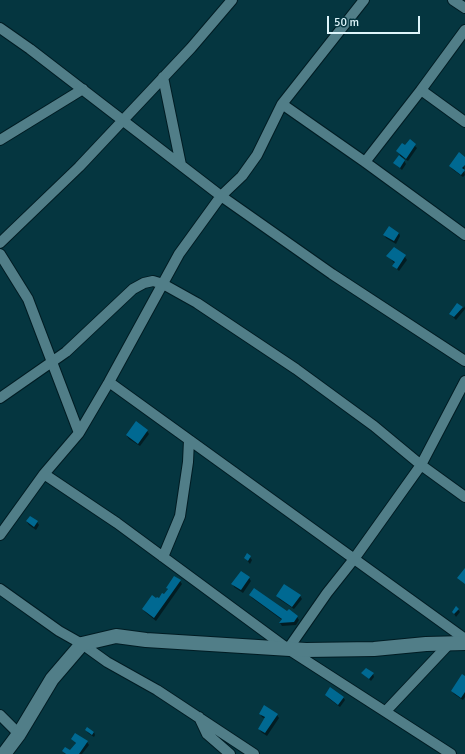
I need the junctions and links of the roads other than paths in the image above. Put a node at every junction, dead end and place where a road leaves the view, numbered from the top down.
1 (232, 0) edge
2 (364, 0) edge
3 (453, 0) edge
4 (465, 8) edge
5 (0, 28) edge
6 (465, 30) edge
7 (163, 77) junction
8 (83, 89) junction
9 (421, 90) junction
10 (282, 104) junction
11 (123, 120) junction
12 (465, 122) edge
13 (0, 140) edge
14 (365, 162) junction
15 (181, 165) junction
16 (221, 196) junction
17 (465, 235) edge
18 (0, 243) edge
19 (0, 254) edge
20 (163, 284) junction
21 (465, 361) edge
22 (52, 363) junction
23 (465, 381) edge
24 (110, 382) junction
25 (0, 398) edge
26 (79, 433) junction
27 (189, 440) junction
28 (421, 465) junction
29 (44, 474) junction
30 (465, 496) edge
31 (0, 535) edge
32 (163, 557) junction
33 (354, 558) junction
34 (0, 589) edge
35 (465, 639) edge
36 (450, 643) junction
37 (465, 643) edge
38 (82, 644) junction
39 (288, 649) junction
40 (386, 711) junction
41 (0, 715) edge
42 (200, 717) junction
43 (18, 734) junction
44 (8, 753) edge
45 (230, 754) edge
46 (254, 754) edge
47 (451, 754) edge

1 - 7 street
2 - 10 street
3 - 4 street
5 - 8 street
6 - 9 street
7 - 11 street
7 - 15 street
8 - 11 street
8 - 13 street
9 - 12 street
9 - 14 street
10 - 14 street
10 - 16 street
11 - 15 street
11 - 18 street
14 - 17 street
15 - 16 street
16 - 20 street
16 - 21 street
19 - 22 street
20 - 22 street
20 - 24 street
20 - 28 street
22 - 25 street
22 - 26 street
23 - 28 street
24 - 26 street
24 - 27 street
26 - 29 street
27 - 32 street
27 - 33 street
28 - 30 street
28 - 33 street
29 - 31 street
29 - 32 street
32 - 39 street
33 - 35 street
33 - 39 street
34 - 38 street
36 - 37 street
36 - 39 street
36 - 40 street
38 - 39 street
38 - 42 street
38 - 43 street
39 - 40 street
40 - 47 street
41 - 43 street
42 - 45 street
42 - 46 street
43 - 44 street

